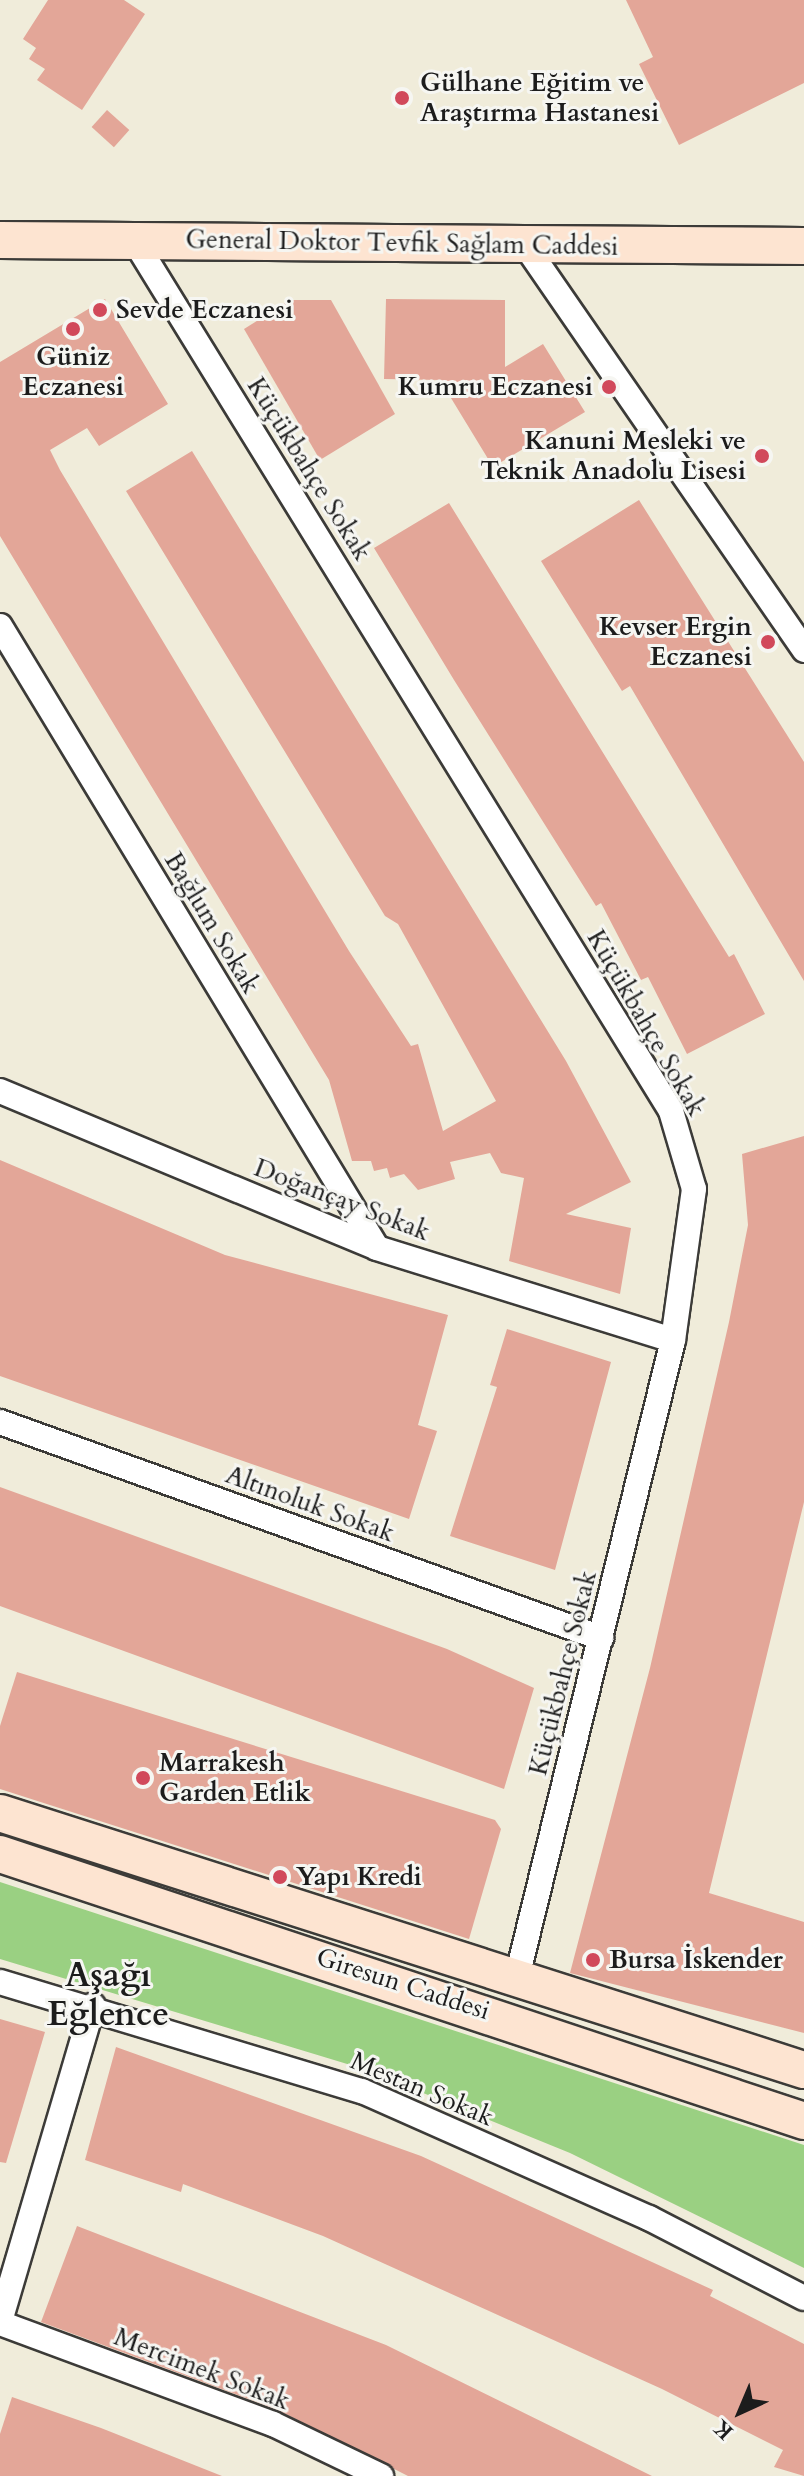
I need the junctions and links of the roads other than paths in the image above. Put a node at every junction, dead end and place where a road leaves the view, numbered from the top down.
1 (0, 240) edge
2 (134, 240) junction
3 (525, 245) junction
4 (804, 246) edge
5 (0, 626) edge
6 (804, 650) edge
7 (0, 1091) edge
8 (377, 1248) junction
9 (673, 1340) junction
10 (0, 1422) edge
11 (601, 1638) junction
12 (0, 1813) edge
13 (0, 1854) edge
14 (516, 1981) junction
15 (0, 1982) edge
16 (93, 2005) junction
17 (804, 2070) edge
18 (804, 2121) edge
19 (804, 2298) edge
20 (0, 2322) edge
21 (381, 2476) edge

1 - 2 main road, General Doktor Tevfik Sağlam Caddesi
2 - 3 main road, General Doktor Tevfik Sağlam Caddesi
2 - 9 street, Küçükbahçe Sokak
3 - 4 main road, General Doktor Tevfik Sağlam Caddesi
3 - 6 street
5 - 8 street, Bağlum Sokak
7 - 8 street, Doğançay Sokak
8 - 9 street, Doğançay Sokak
9 - 11 street, Küçükbahçe Sokak
10 - 11 street, Altınoluk Sokak
11 - 14 street, Küçükbahçe Sokak
12 - 14 main road, Giresun Caddesi
13 - 18 main road, Giresun Caddesi
14 - 17 main road, Giresun Caddesi
15 - 16 street, Mestan Sokak
16 - 19 street, Mestan Sokak
16 - 20 street
20 - 21 street, Mercimek Sokak

